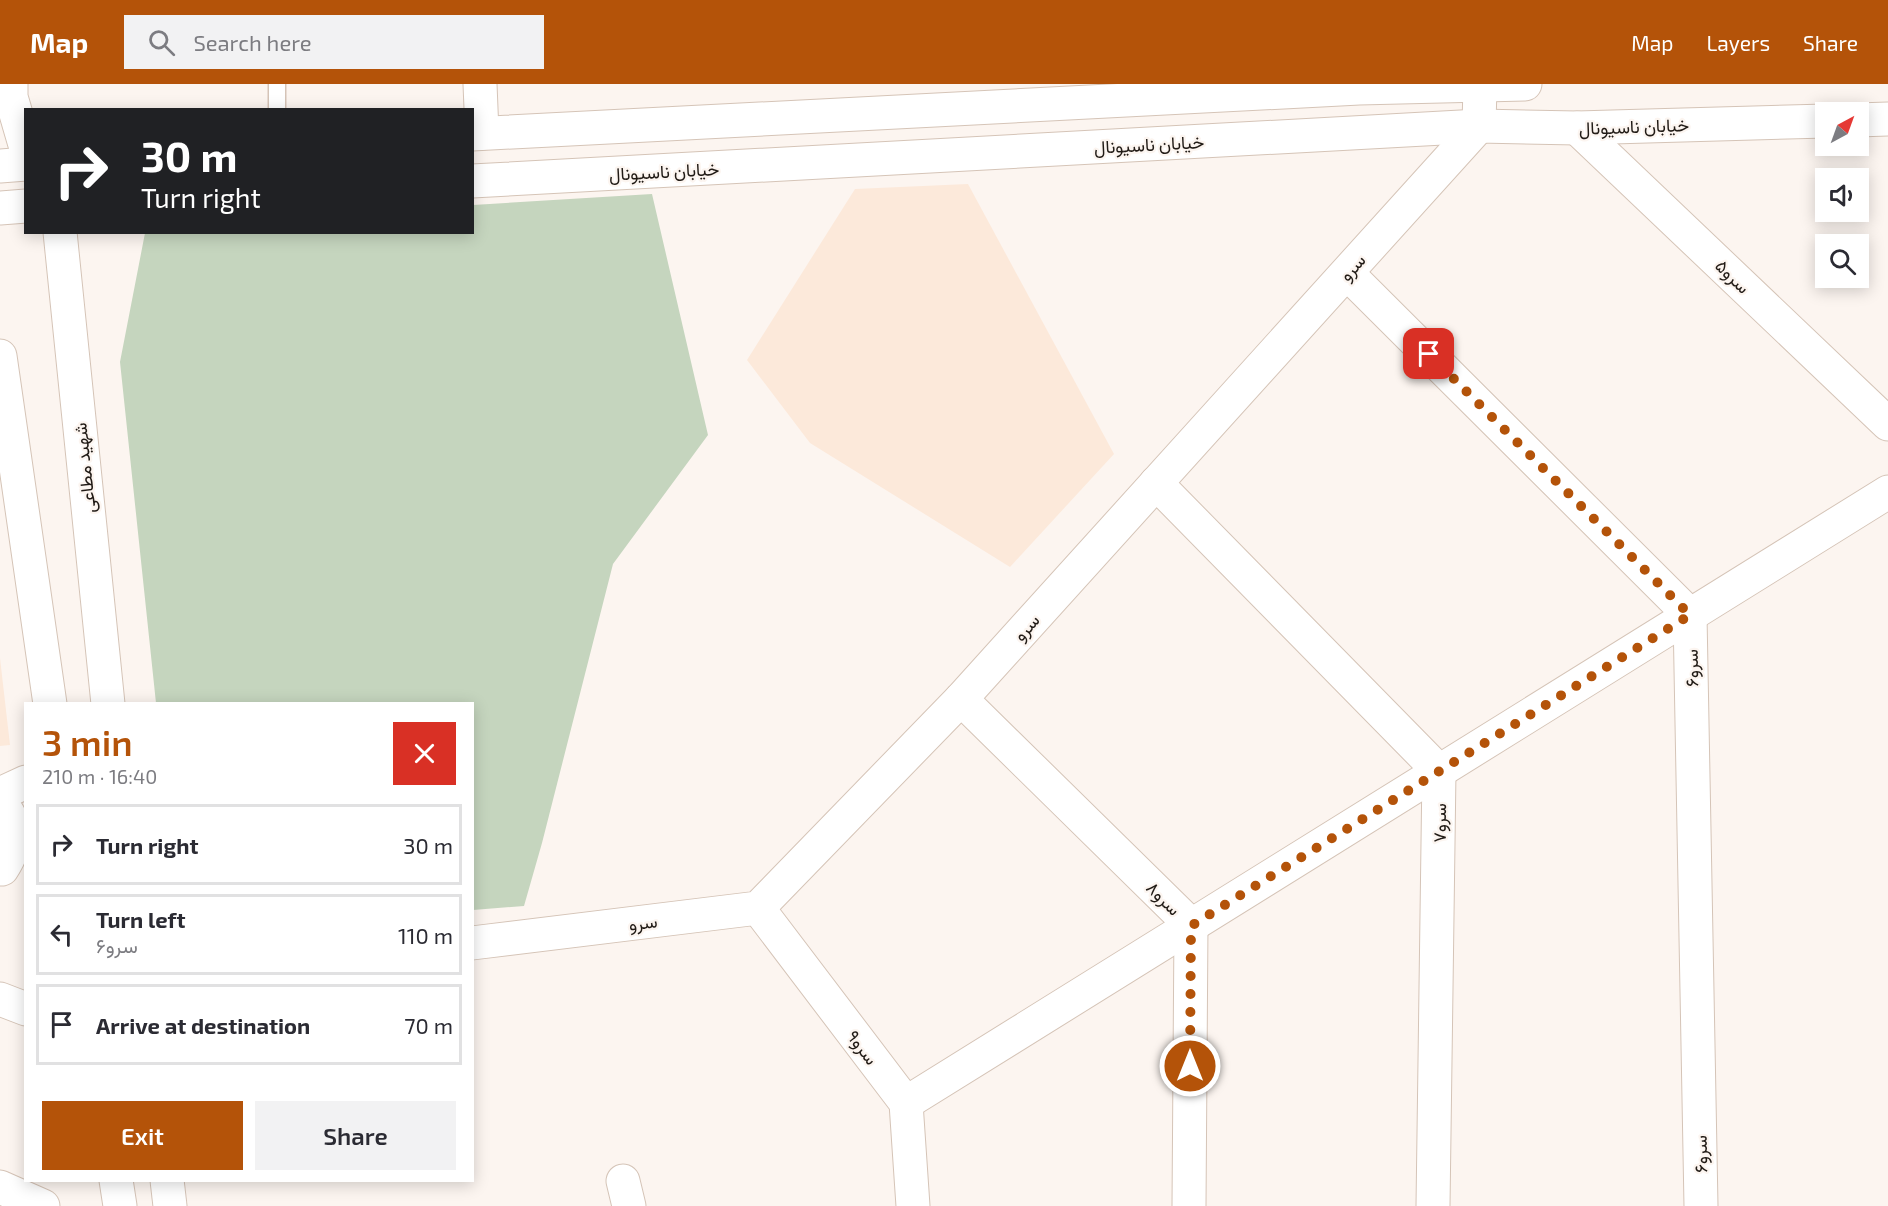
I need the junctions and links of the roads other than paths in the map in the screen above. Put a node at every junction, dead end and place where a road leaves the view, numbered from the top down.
1 (10, 84) edge
2 (277, 84) edge
3 (480, 84) edge
4 (1525, 84) edge
5 (1480, 85) edge
6 (1357, 86) edge
7 (277, 108) edge
8 (1888, 119) edge
9 (1869, 120) edge
10 (1815, 121) edge
11 (1479, 126) junction
12 (1577, 128) junction
13 (477, 133) edge
14 (24, 141) edge
15 (24, 164) edge
16 (0, 166) edge
17 (474, 181) edge
18 (24, 206) edge
19 (0, 208) edge
20 (60, 234) edge
21 (1347, 273) junction
22 (0, 356) edge
23 (1888, 424) edge
24 (1156, 483) junction
25 (1888, 492) edge
26 (1690, 615) junction
27 (961, 699) junction
28 (50, 702) edge
29 (108, 702) edge
30 (1440, 771) junction
31 (24, 783) edge
32 (0, 794) edge
33 (0, 804) edge
34 (9, 870) edge
35 (758, 908) junction
36 (1191, 926) junction
37 (474, 943) edge
38 (0, 999) edge
39 (24, 1008) edge
40 (906, 1103) junction
41 (116, 1182) edge
42 (167, 1182) edge
43 (0, 1187) edge
44 (43, 1206) edge
45 (120, 1206) edge
46 (171, 1206) edge
47 (914, 1206) edge
48 (1189, 1206) edge
49 (1433, 1206) edge
50 (1701, 1206) edge

1 - 14 street
2 - 7 lane
3 - 13 street
4 - 5 street
5 - 6 street
5 - 11 street
6 - 13 street
8 - 9 street
10 - 12 street, خیابان ناسیونال
11 - 12 street, خیابان ناسیونال
11 - 17 street, خیابان ناسیونال
11 - 21 street, سرو
12 - 23 street, سرو۵
15 - 16 street
18 - 19 street
20 - 29 street, شهید مطاعی
21 - 24 street, سرو
21 - 26 street
22 - 28 street
24 - 27 street, سرو
24 - 30 street
25 - 26 street
26 - 30 street
26 - 50 street, سرو۶
27 - 35 street, سرو
27 - 36 street, سرو۸
30 - 36 street
30 - 49 street, سرو۷
31 - 32 street
33 - 34 street
35 - 37 street, سرو
35 - 40 street, سرو۹
36 - 40 street
36 - 48 street, سرو۸
38 - 39 street
40 - 47 street
41 - 45 street
42 - 46 street
43 - 44 street

